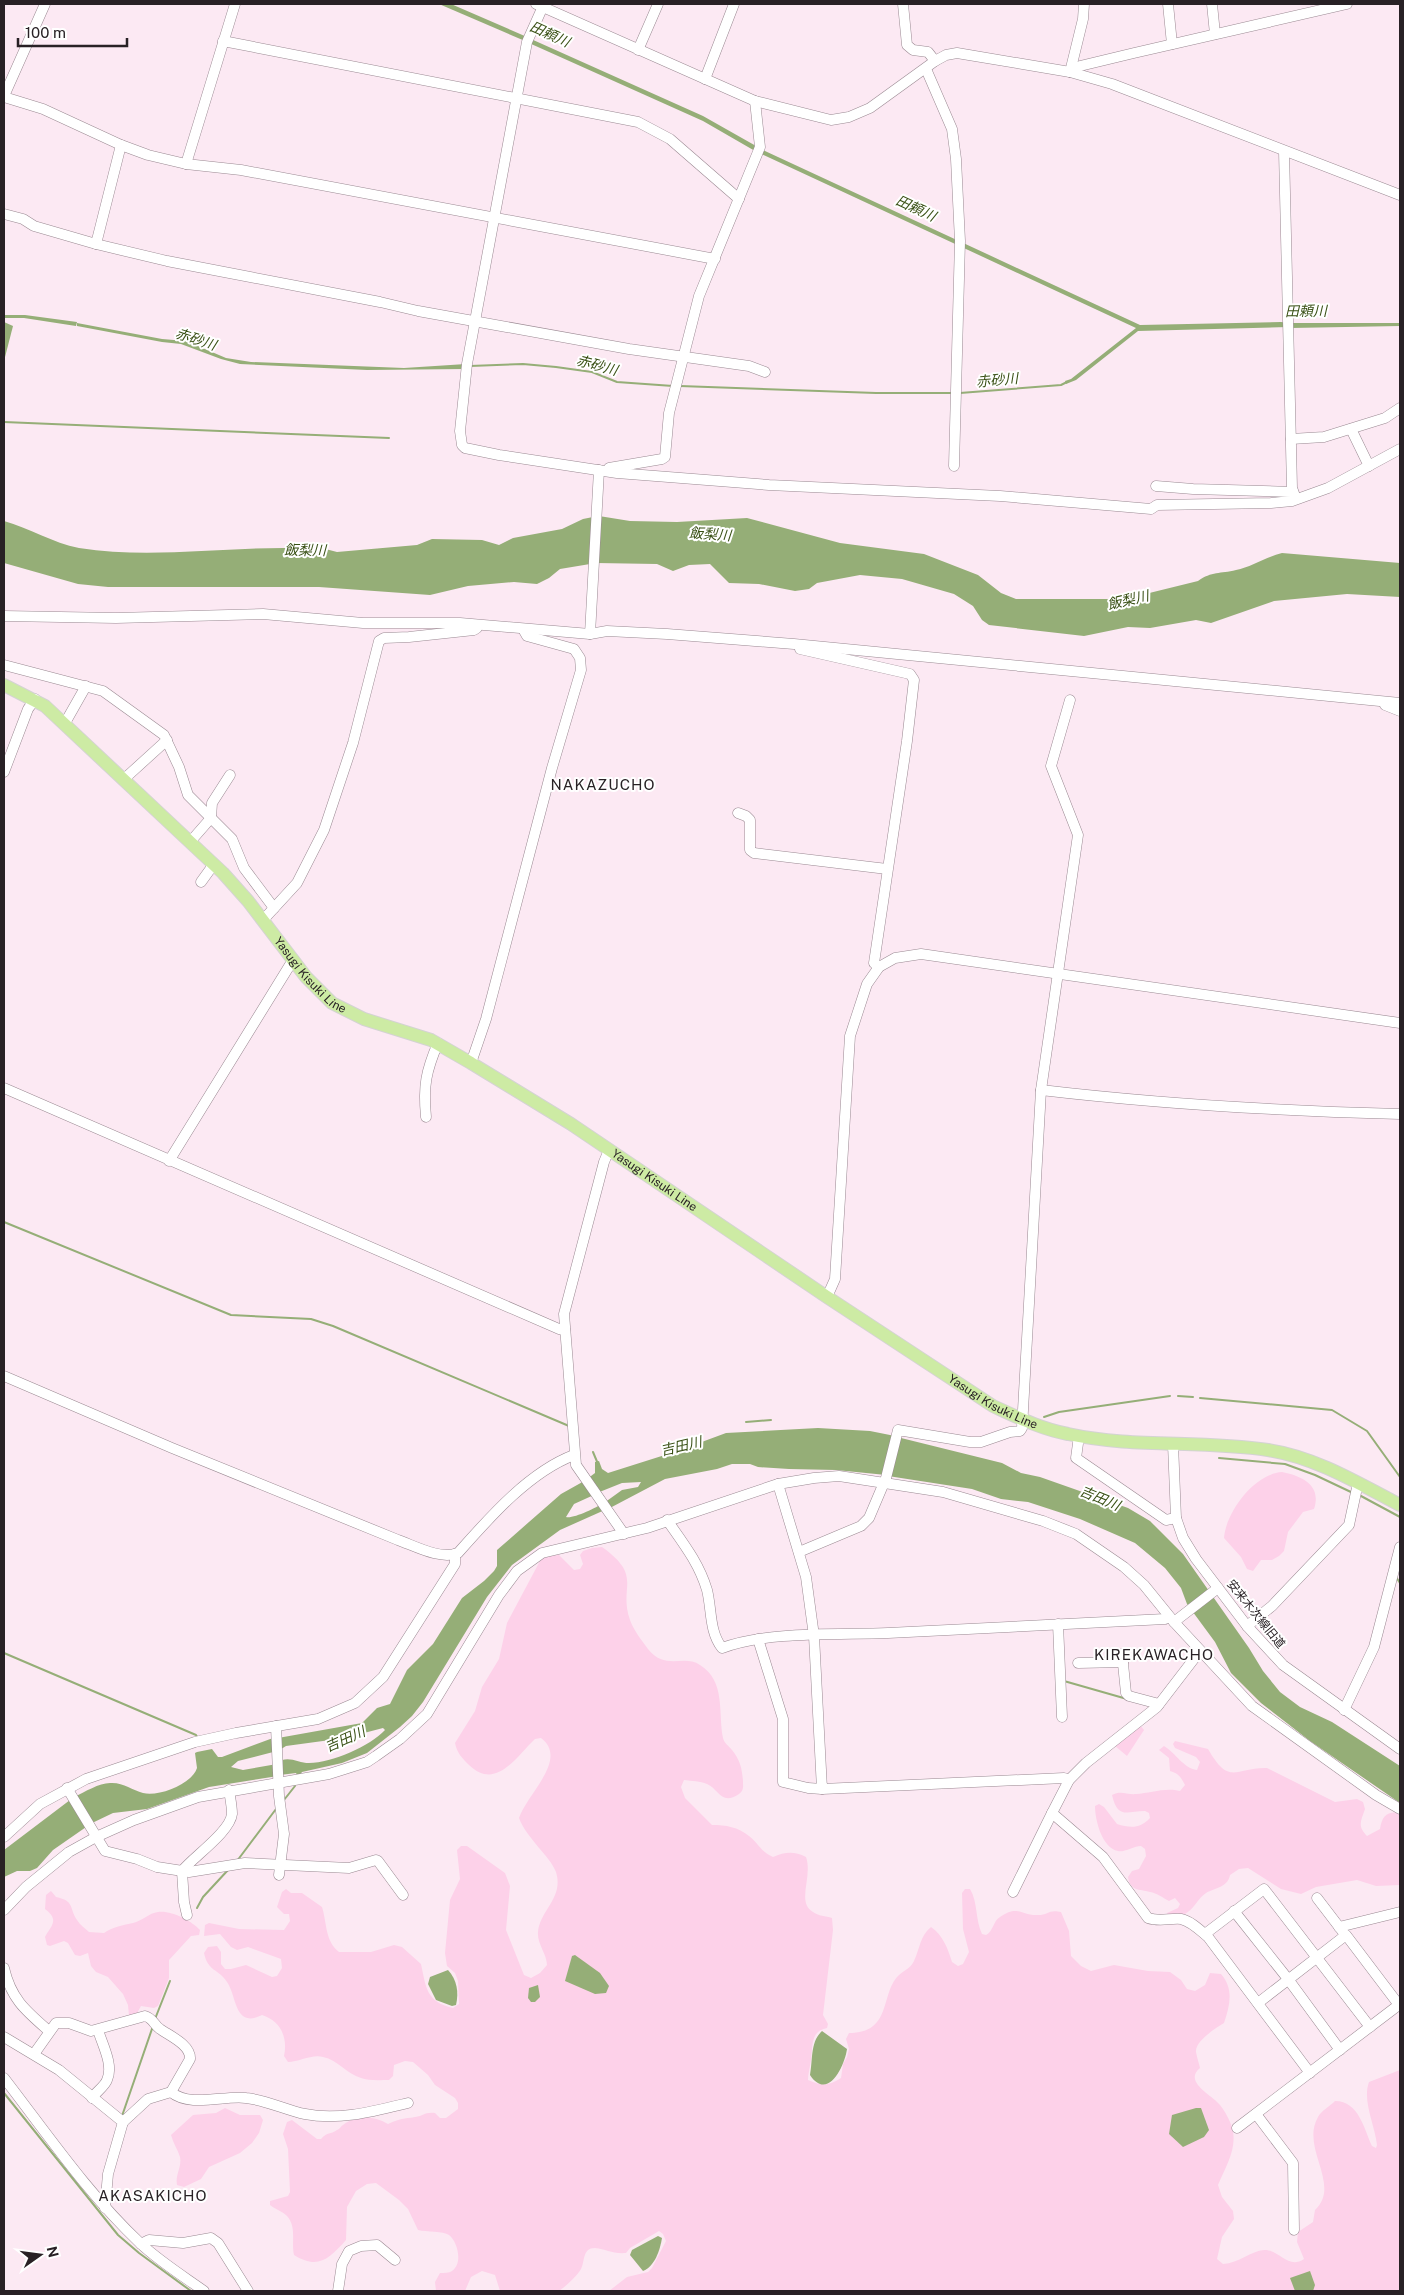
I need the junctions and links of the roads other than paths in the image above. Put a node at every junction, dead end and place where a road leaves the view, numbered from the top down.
1 (45, 4) edge
2 (235, 4) edge
3 (658, 4) edge
4 (734, 4) edge
5 (903, 4) edge
6 (1084, 4) edge
7 (1168, 4) edge
8 (1212, 4) edge
9 (1347, 4) edge
10 (541, 5) edge
11 (1332, 6) edge
12 (1215, 34) junction
13 (223, 41) junction
14 (1172, 44) junction
15 (638, 50) junction
16 (935, 62) junction
17 (926, 69) junction
18 (1070, 72) junction
19 (705, 78) junction
20 (4, 96) edge
21 (516, 99) junction
22 (755, 101) junction
23 (121, 145) junction
24 (1284, 151) junction
25 (186, 164) junction
26 (1400, 195) edge
27 (740, 199) junction
28 (4, 214) edge
29 (494, 218) junction
30 (96, 244) junction
31 (715, 259) junction
32 (474, 320) junction
33 (683, 357) junction
34 (765, 372) dead end
35 (1400, 408) edge
36 (1351, 429) junction
37 (1291, 439) junction
38 (1400, 449) edge
39 (954, 466) dead end
40 (1369, 466) junction
41 (598, 472) junction
42 (1156, 486) dead end
43 (1294, 496) junction
44 (4, 616) edge
45 (480, 626) junction
46 (523, 629) junction
47 (590, 630) junction
48 (782, 643) junction
49 (4, 665) edge
50 (4, 685) edge
51 (86, 686) junction
52 (35, 699) junction
53 (1070, 700) dead end
54 (1372, 700) junction
55 (1400, 703) edge
56 (1400, 711) edge
57 (65, 723) junction
58 (166, 740) junction
59 (4, 772) edge
60 (230, 775) dead end
61 (123, 780) junction
62 (738, 813) dead end
63 (211, 818) junction
64 (190, 842) junction
65 (214, 864) junction
66 (887, 870) junction
67 (201, 882) dead end
68 (274, 908) junction
69 (262, 920) junction
70 (293, 960) junction
71 (879, 968) junction
72 (1058, 974) junction
73 (1400, 1023) edge
74 (438, 1043) junction
75 (471, 1063) junction
76 (4, 1088) edge
77 (1041, 1090) junction
78 (1400, 1114) edge
79 (426, 1117) dead end
80 (610, 1150) junction
81 (169, 1161) junction
82 (827, 1297) junction
83 (565, 1330) junction
84 (4, 1376) edge
85 (1023, 1420) junction
86 (1079, 1436) junction
87 (1173, 1444) junction
88 (575, 1460) junction
89 (885, 1479) junction
90 (1358, 1483) junction
91 (778, 1484) junction
92 (1400, 1504) edge
93 (1176, 1518) junction
94 (667, 1520) junction
95 (624, 1534) junction
96 (1400, 1548) edge
97 (800, 1552) junction
98 (455, 1554) junction
99 (1216, 1590) junction
100 (1173, 1620) junction
101 (1058, 1624) junction
102 (1247, 1626) junction
103 (814, 1636) junction
104 (758, 1640) junction
105 (1200, 1651) junction
106 (1078, 1663) dead end
107 (1159, 1704) junction
108 (1344, 1710) junction
109 (1062, 1717) dead end
110 (277, 1729) junction
111 (1400, 1749) edge
112 (1069, 1780) junction
113 (279, 1781) junction
114 (822, 1789) junction
115 (69, 1790) junction
116 (229, 1790) junction
117 (1400, 1809) edge
118 (1052, 1813) junction
119 (95, 1835) junction
120 (4, 1836) edge
121 (279, 1870) junction
122 (182, 1871) junction
123 (1013, 1892) dead end
124 (403, 1895) dead end
125 (1317, 1898) dead end
126 (4, 1910) edge
127 (1234, 1911) junction
128 (1400, 1912) edge
129 (187, 1915) dead end
130 (1342, 1931) junction
131 (1204, 1934) junction
132 (1316, 1958) junction
133 (4, 1968) edge
134 (1288, 1979) junction
135 (1258, 2002) junction
136 (1400, 2004) edge
137 (1370, 2027) junction
138 (98, 2030) junction
139 (49, 2031) junction
140 (4, 2037) edge
141 (1340, 2050) junction
142 (34, 2054) junction
143 (1310, 2073) junction
144 (4, 2078) edge
145 (171, 2092) junction
146 (92, 2098) junction
147 (408, 2102) dead end
148 (1256, 2114) junction
149 (120, 2120) junction
150 (1237, 2128) dead end
151 (105, 2208) junction
152 (1294, 2230) dead end
153 (141, 2244) junction
154 (395, 2260) dead end
155 (204, 2291) edge
156 (248, 2291) edge
157 (338, 2291) edge

1 - 20 street
2 - 13 street
3 - 15 street
4 - 19 street
5 - 16 street
6 - 18 street
7 - 14 street
8 - 12 street
9 - 11 street
10 - 15 street
10 - 21 street
11 - 12 street
12 - 14 street
13 - 21 street
13 - 25 street
14 - 18 street
15 - 19 street
16 - 17 street
16 - 18 street
17 - 22 street
17 - 39 street
18 - 24 street
19 - 22 street
20 - 23 street
21 - 27 street
21 - 29 street
22 - 27 street
23 - 25 street
23 - 30 street
24 - 26 street
24 - 37 street
25 - 29 street
27 - 31 street
28 - 30 street
29 - 31 street
29 - 32 street
30 - 32 street
31 - 33 street
32 - 33 street
32 - 41 street
33 - 34 street
33 - 41 street
35 - 36 street
36 - 37 street
36 - 40 street
37 - 43 street
38 - 40 street
40 - 43 street
41 - 43 street
41 - 47 street
42 - 43 street
44 - 45 street
45 - 46 street
45 - 68 street
46 - 47 street
46 - 75 street
47 - 48 street
48 - 54 street
48 - 66 street
49 - 51 street
50 - 52 main road, Yasugi Kisuki Line
51 - 57 street
51 - 58 street
52 - 57 main road, Yasugi Kisuki Line
52 - 59 street
53 - 72 street
54 - 55 street
54 - 56 street
57 - 61 main road, Yasugi Kisuki Line
58 - 61 street
58 - 63 street
60 - 63 street
61 - 64 main road, Yasugi Kisuki Line
62 - 66 street
63 - 64 street
63 - 68 street
64 - 65 main road, Yasugi Kisuki Line
65 - 67 street
65 - 69 main road, Yasugi Kisuki Line
66 - 71 street
68 - 69 street
69 - 70 main road, Yasugi Kisuki Line
70 - 74 main road, Yasugi Kisuki Line
70 - 81 street
71 - 72 street
71 - 82 street
72 - 73 street
72 - 77 street
74 - 75 main road, Yasugi Kisuki Line
74 - 79 street
75 - 80 main road, Yasugi Kisuki Line
76 - 81 street
77 - 78 street
77 - 85 street
80 - 82 main road, Yasugi Kisuki Line
80 - 83 street
81 - 83 street
82 - 85 main road, Yasugi Kisuki Line
83 - 88 street
84 - 98 street
85 - 86 main road, Yasugi Kisuki Line
85 - 89 street
86 - 87 main road, Yasugi Kisuki Line
86 - 93 street
87 - 90 main road, Yasugi Kisuki Line
87 - 93 street, 安来木次線旧道
88 - 95 street
88 - 98 street
89 - 91 street
89 - 97 street
89 - 100 street
90 - 92 main road, Yasugi Kisuki Line
90 - 102 street
91 - 94 street
91 - 97 street
93 - 99 street, 安来木次線旧道
94 - 95 street
94 - 104 street
95 - 113 street
96 - 108 street
97 - 103 street
98 - 110 street
99 - 100 street
99 - 102 street, 安来木次線旧道
100 - 101 street
100 - 105 street
101 - 103 street
101 - 109 street
102 - 108 street, 安来木次線旧道
103 - 104 street
103 - 114 street
104 - 114 street
105 - 107 street
105 - 117 street
106 - 107 street
107 - 112 street
108 - 111 street, 安来木次線旧道
110 - 113 street
110 - 115 street
112 - 114 street
112 - 118 street
113 - 116 street
113 - 121 street
115 - 119 street
115 - 120 street
116 - 119 street
116 - 122 street
118 - 123 street
118 - 131 street
119 - 122 street
119 - 126 street
121 - 122 street
121 - 124 street
122 - 129 street
125 - 130 street
127 - 131 street
127 - 132 street
127 - 134 street
128 - 130 street
130 - 132 street
130 - 136 street
131 - 135 street
132 - 134 street
132 - 137 street
133 - 139 street
134 - 135 street
134 - 141 street
135 - 143 street
136 - 137 street
137 - 141 street
138 - 139 street
138 - 145 street
138 - 146 street
139 - 142 street
140 - 142 street
141 - 143 street
142 - 146 street
143 - 148 street
144 - 151 street
145 - 147 street
145 - 149 street
146 - 149 street
148 - 150 street
148 - 152 street
149 - 151 street
151 - 153 street
153 - 155 street
153 - 156 street
154 - 157 street

